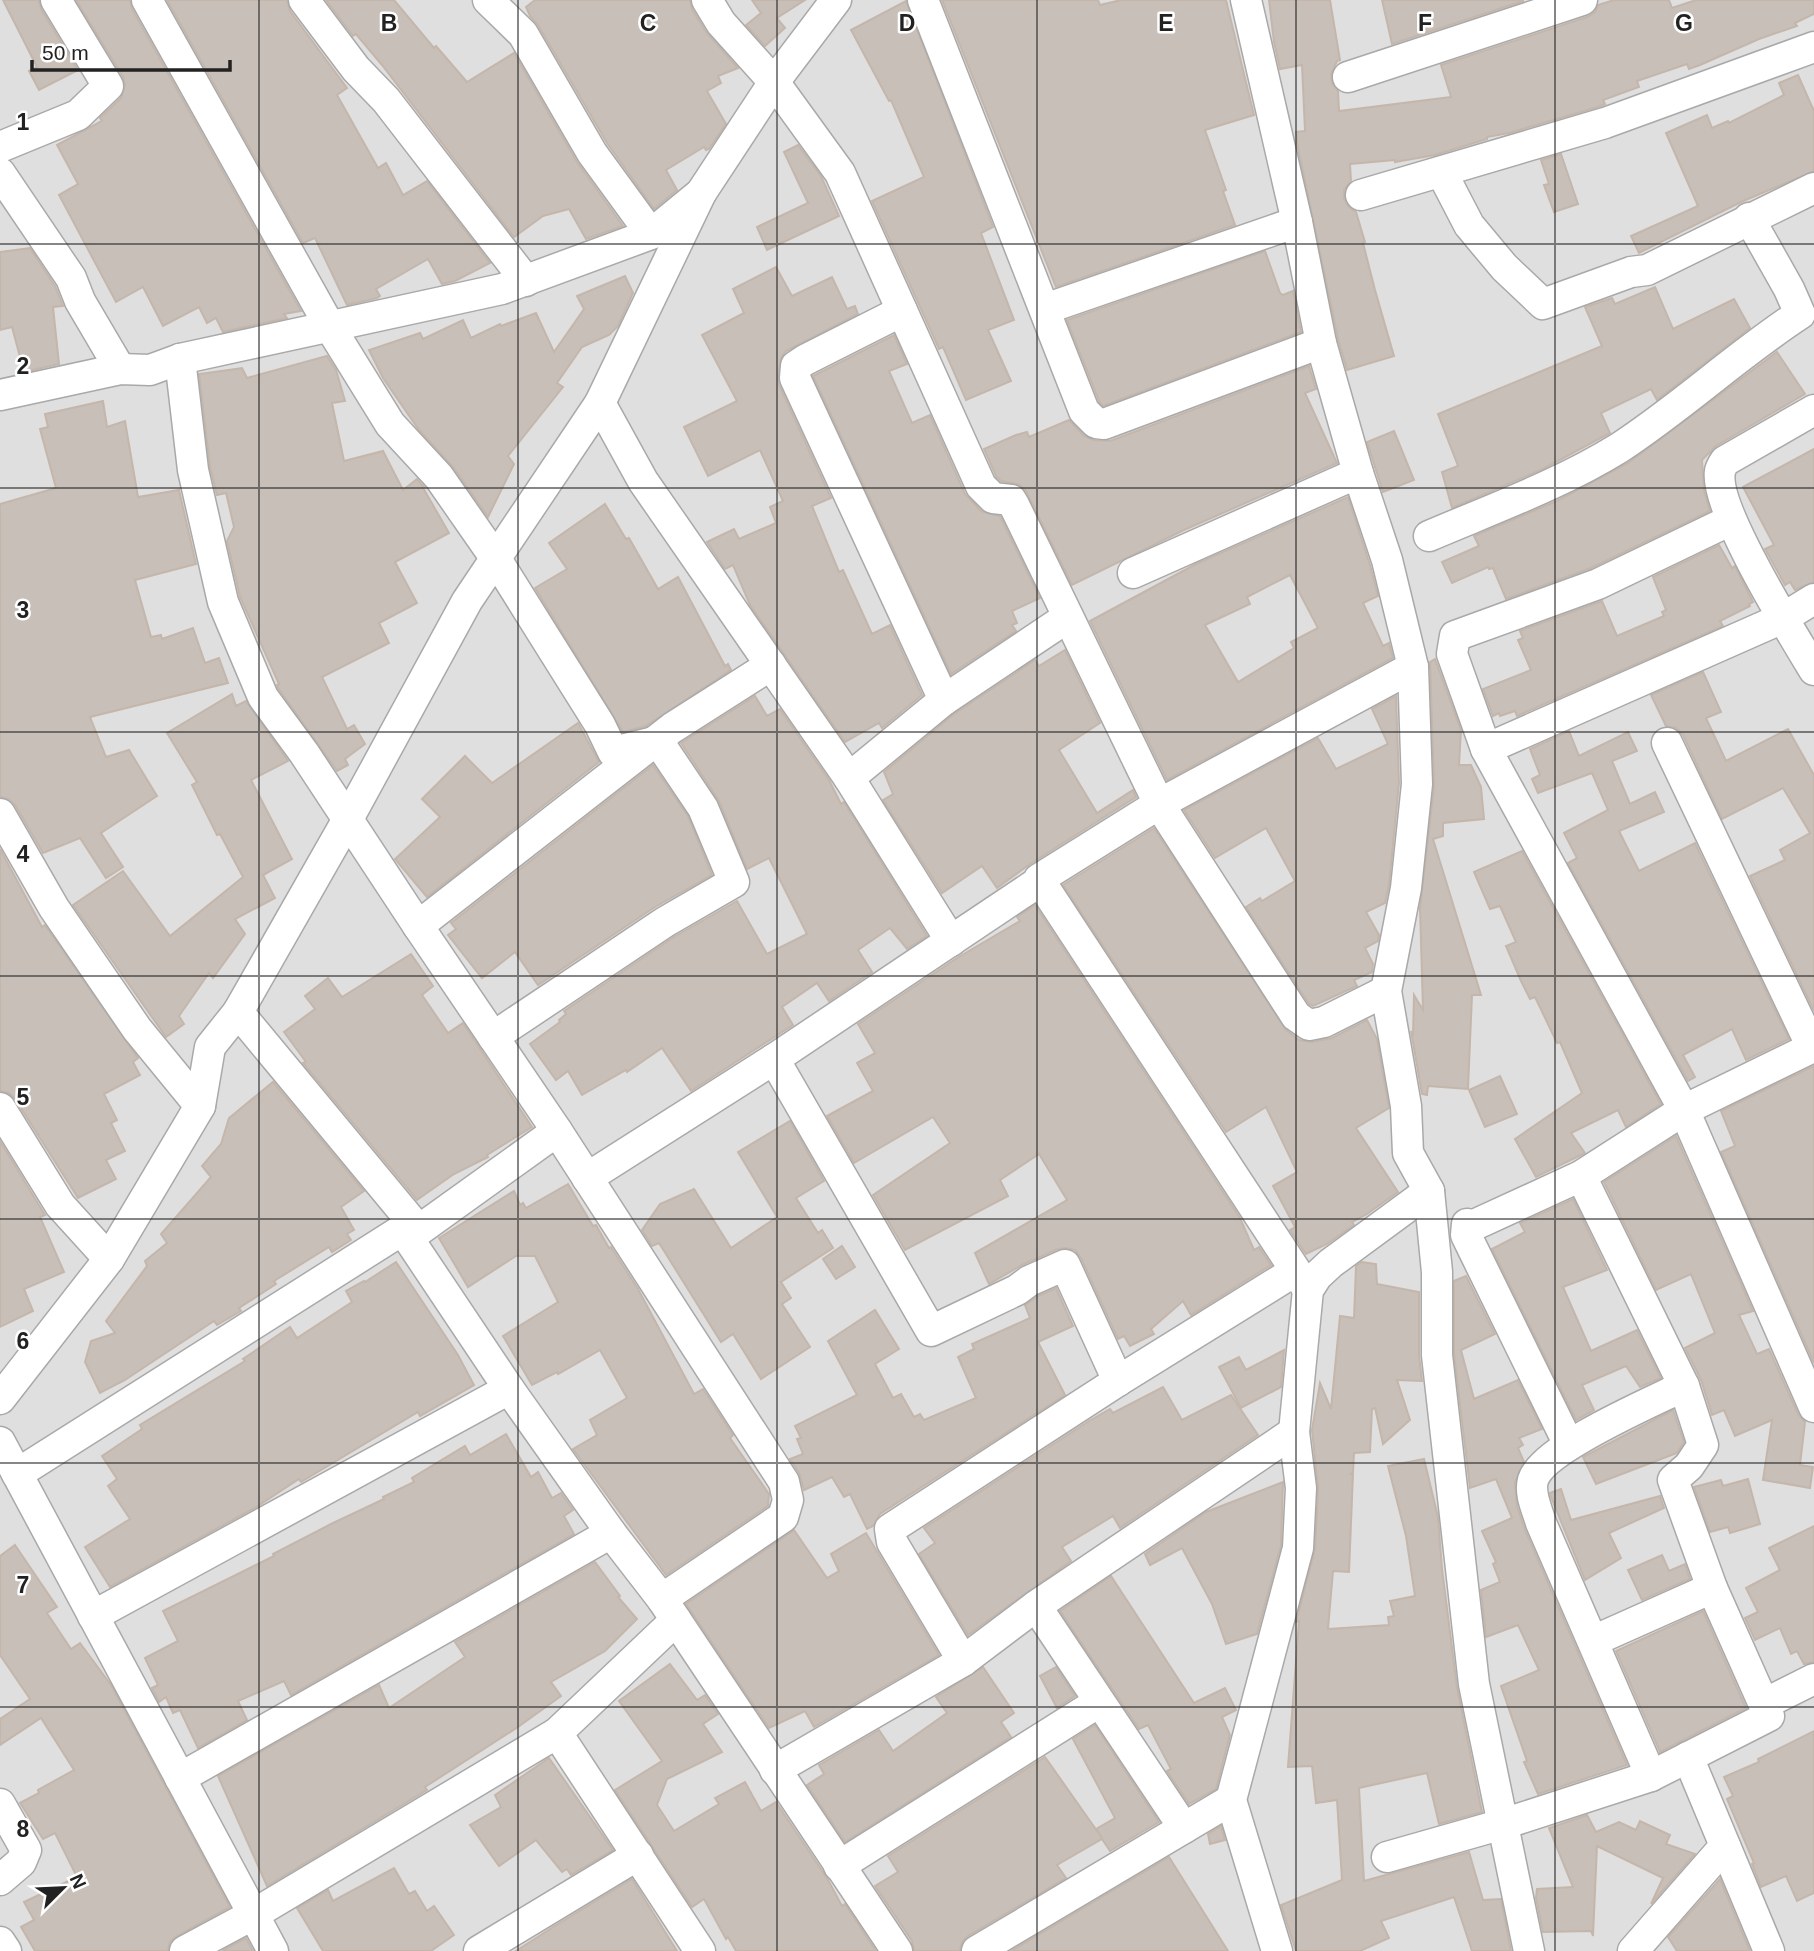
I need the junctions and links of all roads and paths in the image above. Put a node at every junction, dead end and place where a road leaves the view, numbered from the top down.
1 (56, 0) edge
2 (147, 0) edge
3 (304, 0) edge
4 (488, 0) edge
5 (521, 0) edge
6 (707, 0) edge
7 (836, 0) edge
8 (923, 0) edge
9 (1247, 0) edge
10 (1583, 0) edge
11 (523, 33) junction
12 (1814, 47) edge
13 (1348, 77) dead end
14 (774, 82) junction
15 (0, 147) edge
16 (0, 173) edge
17 (1442, 173) junction
18 (1814, 188) edge
19 (701, 193) junction
20 (1361, 195) dead end
21 (1749, 218) junction
22 (1297, 222) junction
23 (651, 234) junction
24 (526, 281) junction
25 (1045, 309) junction
26 (902, 311) junction
27 (330, 327) junction
28 (1321, 343) junction
29 (180, 359) junction
30 (120, 369) junction
31 (0, 394) edge
32 (600, 403) junction
33 (1814, 410) edge
34 (1358, 473) junction
35 (1731, 520) junction
36 (1429, 536) dead end
37 (496, 559) junction
38 (1133, 573) dead end
39 (1814, 599) edge
40 (1068, 617) junction
41 (1783, 618) junction
42 (771, 665) junction
43 (1413, 667) junction
44 (1814, 670) edge
45 (944, 701) junction
46 (658, 741) junction
47 (1667, 743) dead end
48 (1486, 749) junction
49 (849, 778) junction
50 (1159, 804) junction
51 (0, 814) edge
52 (348, 819) junction
53 (1041, 881) junction
54 (418, 926) junction
55 (951, 941) junction
56 (1387, 991) junction
57 (238, 1012) junction
58 (493, 1037) junction
59 (1811, 1047) edge
60 (774, 1059) junction
61 (200, 1106) junction
62 (0, 1108) edge
63 (1684, 1110) junction
64 (558, 1131) junction
65 (1581, 1176) junction
66 (587, 1178) junction
67 (1429, 1191) junction
68 (410, 1230) junction
69 (109, 1259) junction
70 (1302, 1281) junction
71 (1118, 1381) junction
72 (1684, 1385) junction
73 (509, 1389) junction
74 (0, 1399) edge
75 (1814, 1407) edge
76 (1294, 1433) junction
77 (0, 1442) edge
78 (1569, 1445) junction
79 (17, 1474) junction
80 (611, 1533) junction
81 (1712, 1588) junction
82 (1036, 1606) junction
83 (669, 1610) junction
84 (93, 1616) junction
85 (1593, 1641) junction
86 (963, 1661) junction
87 (1814, 1679) edge
88 (1099, 1702) junction
89 (1764, 1704) junction
90 (557, 1733) junction
91 (1688, 1757) junction
92 (775, 1770) junction
93 (1651, 1776) junction
94 (180, 1779) junction
95 (1231, 1800) junction
96 (0, 1804) edge
97 (1503, 1824) junction
98 (1184, 1828) junction
99 (1725, 1846) junction
100 (638, 1855) junction
101 (1387, 1857) dead end
102 (839, 1866) junction
103 (0, 1880) edge
104 (254, 1914) junction
105 (0, 1942) edge
106 (6, 1951) edge
107 (184, 1951) edge
108 (273, 1951) edge
109 (479, 1951) edge
110 (700, 1951) edge
111 (897, 1951) edge
112 (977, 1951) edge
113 (1276, 1951) edge
114 (1529, 1951) edge
115 (1633, 1951) edge
116 (1769, 1951) edge

1 - 15 street
2 - 27 street
3 - 24 street
4 - 11 street
5 - 11 street
6 - 14 street
7 - 14 street
8 - 25 street
9 - 22 street
10 - 13 street
11 - 23 street
12 - 17 street
14 - 19 street
14 - 26 street
16 - 30 street
17 - 20 street
17 - 21 street
18 - 21 street
19 - 23 street
19 - 32 street
21 - 36 street
22 - 25 street
22 - 28 street
23 - 24 street
24 - 27 street
25 - 28 street
26 - 40 street
26 - 45 street
27 - 29 street
27 - 37 street
28 - 34 street
29 - 30 street
29 - 52 street
30 - 31 street
32 - 37 street
32 - 42 street
33 - 35 street
34 - 38 street
34 - 43 street
35 - 41 street
35 - 48 street
37 - 46 street
37 - 52 street
39 - 41 street
40 - 45 street
40 - 50 street
41 - 44 street
41 - 48 street
42 - 46 street
42 - 49 street
43 - 50 street
43 - 56 street
45 - 49 street
46 - 54 street
46 - 58 street
47 - 59 street
48 - 63 street
49 - 55 street
50 - 53 street
50 - 56 street
51 - 61 street
52 - 54 street
52 - 57 street
53 - 55 street
53 - 70 street
54 - 58 street
55 - 60 street
56 - 67 street
57 - 61 street
57 - 68 street
58 - 64 street
59 - 63 street
60 - 66 street
60 - 71 street
61 - 69 street
62 - 69 street
63 - 65 street
63 - 75 street
64 - 66 street
64 - 68 street
65 - 72 street
65 - 78 street
66 - 83 street
67 - 70 street
67 - 97 street
68 - 73 street
68 - 79 street
69 - 74 street
70 - 71 street
70 - 76 street
71 - 86 street
72 - 78 street
72 - 81 street
73 - 80 street
73 - 84 street
76 - 82 street
76 - 95 street
77 - 79 street
78 - 85 street
79 - 84 street
80 - 83 street
80 - 94 street
81 - 85 street
81 - 89 street
82 - 86 street
82 - 88 street
83 - 90 street
83 - 92 street
84 - 94 street
85 - 93 street
86 - 92 street
87 - 89 street
88 - 98 street
88 - 102 street
89 - 91 street
90 - 100 street
90 - 104 street
91 - 93 street
91 - 99 street
92 - 102 street
93 - 97 street
94 - 104 street
95 - 98 street
95 - 113 street
96 - 103 street
97 - 101 street
97 - 114 street
98 - 112 street
99 - 115 street
99 - 116 street
100 - 109 street
100 - 110 street
102 - 111 street
104 - 107 street
104 - 108 street
105 - 106 street

